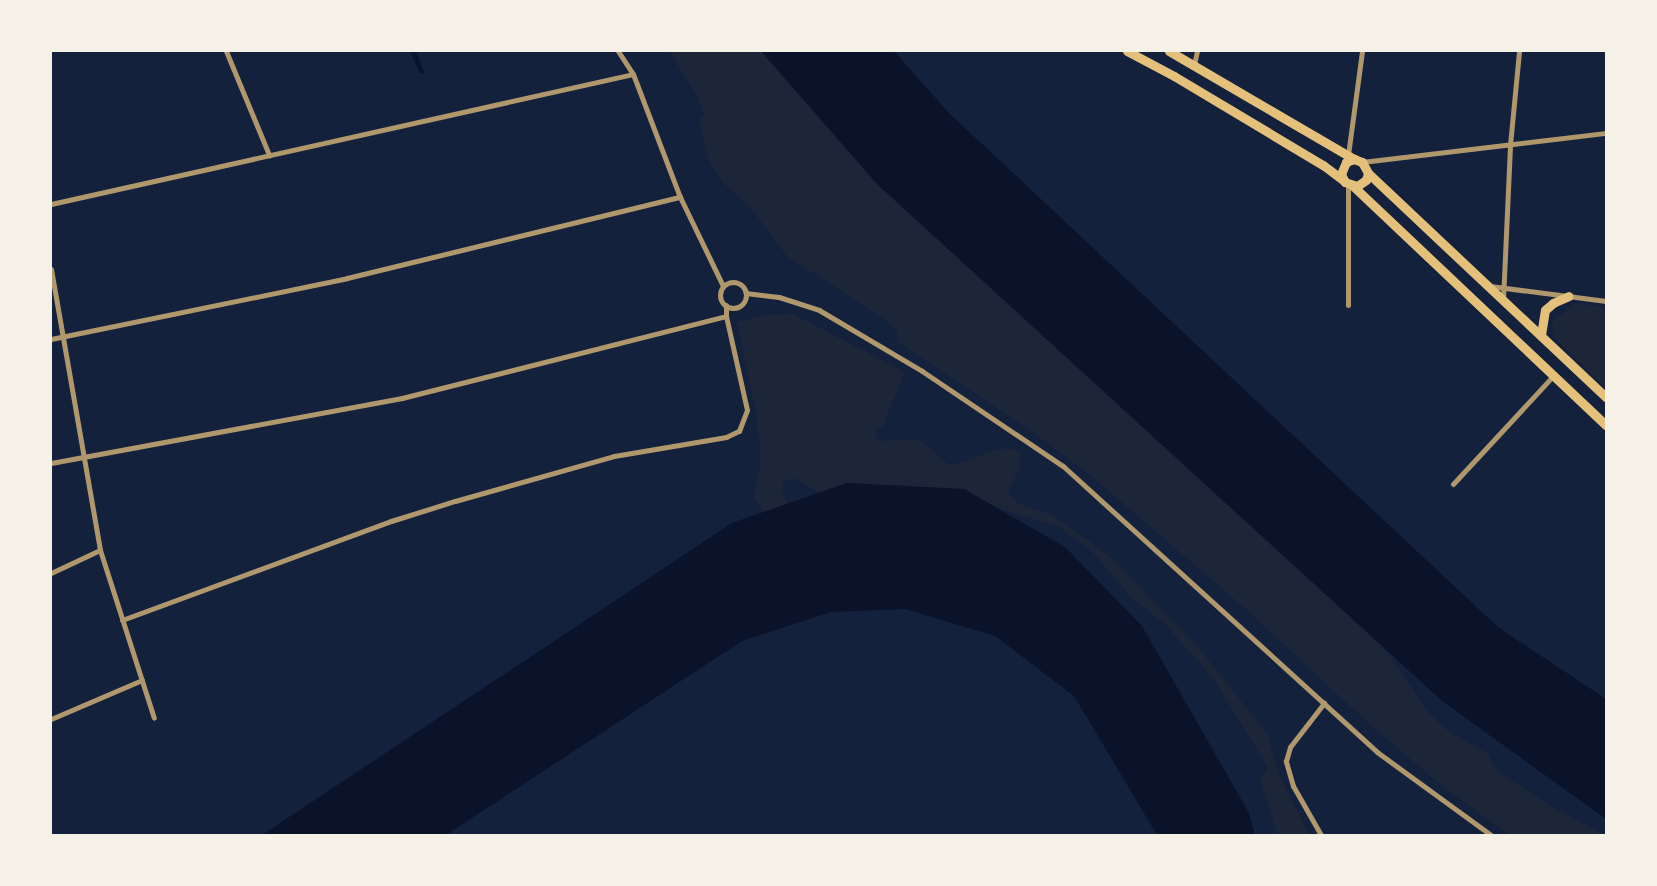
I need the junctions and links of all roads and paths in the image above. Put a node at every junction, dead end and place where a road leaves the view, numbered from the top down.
1 (618, 51) edge
2 (1127, 51) edge
3 (1169, 51) edge
4 (1197, 51) edge
5 (1362, 51) edge
6 (1519, 51) edge
7 (225, 52) edge
8 (1194, 65) junction
9 (633, 74) junction
10 (1606, 133) edge
11 (1510, 145) junction
12 (269, 155) junction
13 (1355, 159) junction
14 (1368, 173) junction
15 (1349, 184) junction
16 (680, 197) junction
17 (51, 204) edge
18 (51, 269) edge
19 (1487, 285) junction
20 (723, 286) junction
21 (1504, 287) junction
22 (746, 293) junction
23 (1569, 296) junction
24 (1503, 300) junction
25 (1606, 301) edge
26 (726, 305) junction
27 (1348, 305) dead end
28 (726, 316) junction
29 (1541, 335) junction
30 (63, 336) junction
31 (51, 339) edge
32 (1554, 375) junction
33 (1606, 397) edge
34 (1606, 425) edge
35 (85, 457) junction
36 (51, 463) edge
37 (1453, 484) dead end
38 (100, 550) junction
39 (51, 573) edge
40 (122, 620) junction
41 (142, 680) junction
42 (1324, 704) junction
43 (154, 718) dead end
44 (51, 719) edge
45 (1321, 835) edge
46 (1491, 835) edge

1 - 9 street
2 - 15 main road
3 - 8 main road
4 - 8 street
5 - 13 street
6 - 11 street
7 - 12 street
8 - 13 main road
9 - 12 street
9 - 16 street
10 - 11 street
11 - 13 street
11 - 21 street
12 - 17 street
13 - 14 main road
13 - 15 main road
14 - 15 main road
14 - 19 main road
15 - 27 street
15 - 32 main road
16 - 20 street
16 - 30 street
18 - 30 street
19 - 21 street
19 - 24 main road
20 - 22 street
20 - 26 street
21 - 23 street
21 - 24 street
22 - 26 street
22 - 42 street
23 - 25 street
23 - 29 main road
24 - 29 main road
26 - 28 street
28 - 35 street
28 - 40 street
29 - 33 main road
30 - 31 street
30 - 35 street
32 - 34 main road
32 - 37 street
35 - 36 street
35 - 38 street
38 - 39 street
38 - 40 street
40 - 41 street
41 - 43 street
41 - 44 street
42 - 45 street
42 - 46 street

